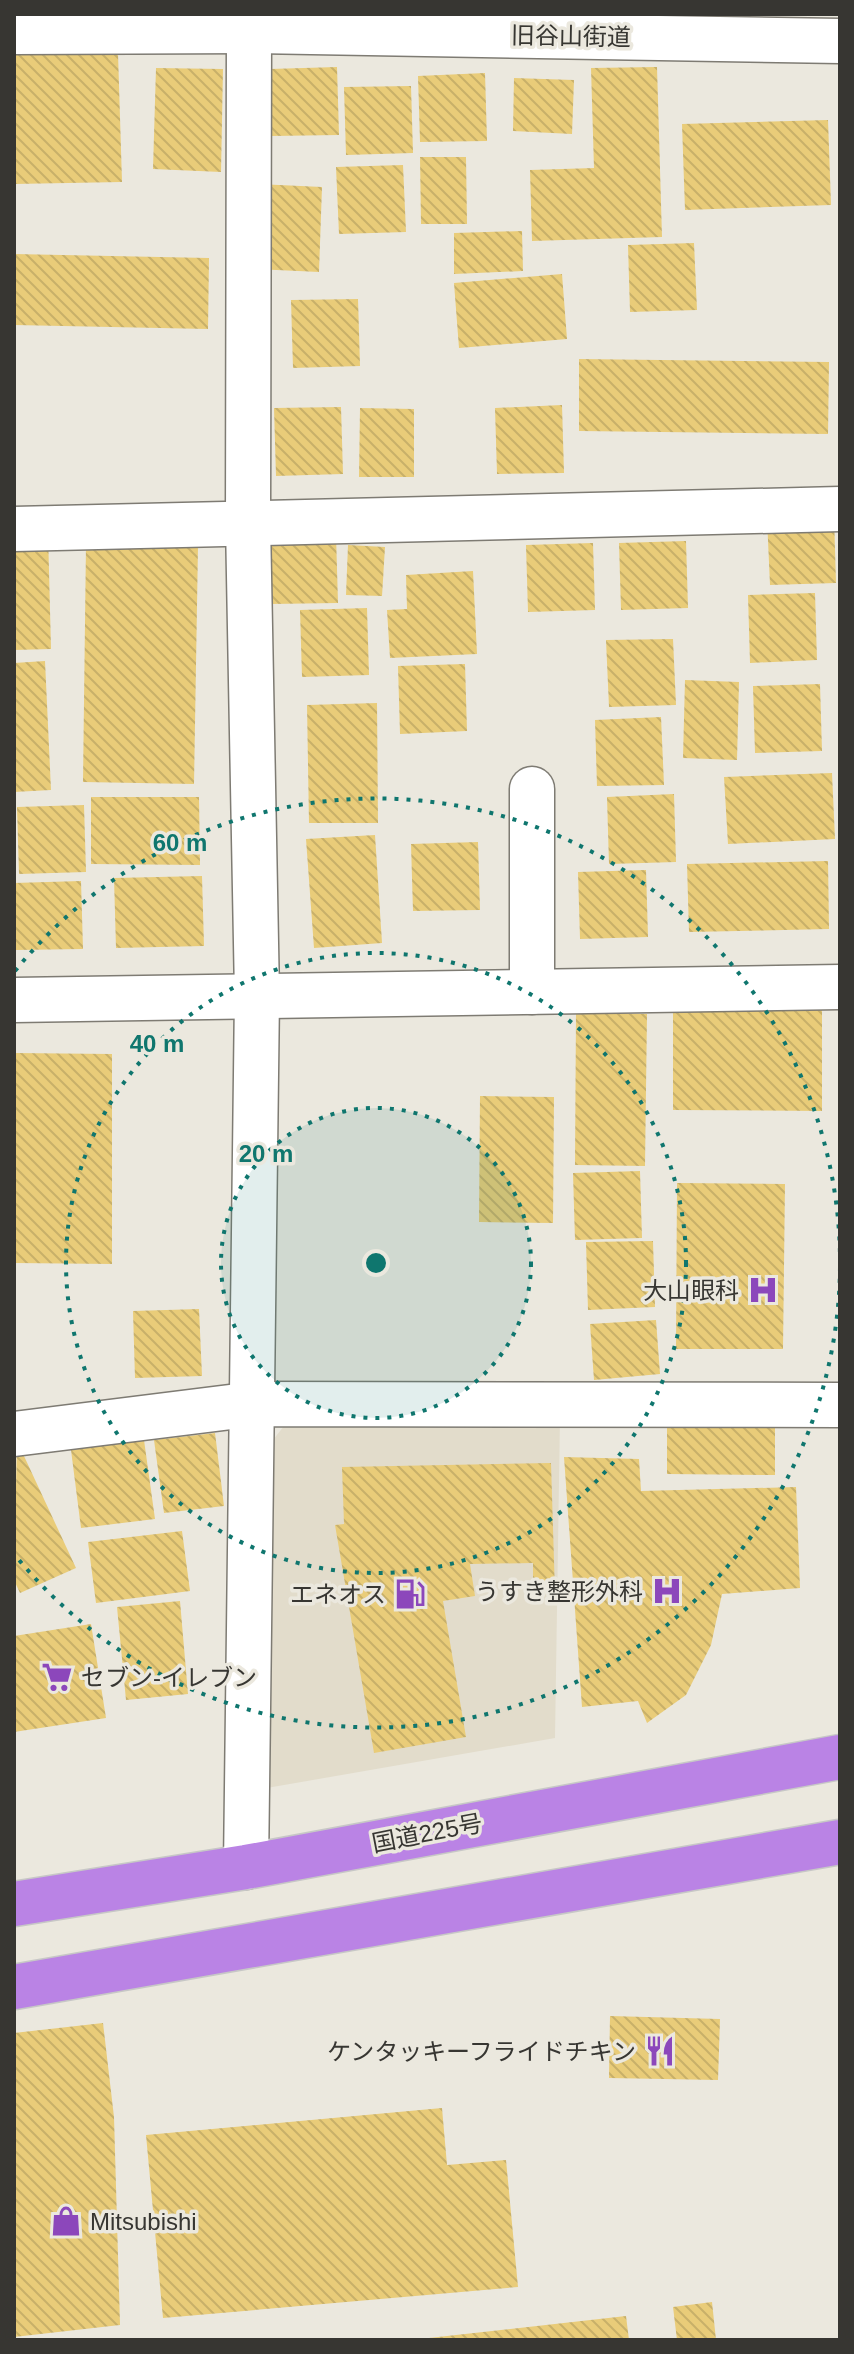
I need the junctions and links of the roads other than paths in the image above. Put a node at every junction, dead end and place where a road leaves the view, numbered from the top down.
1 (249, 31) junction
2 (14, 32) edge
3 (840, 41) edge
4 (840, 509) edge
5 (248, 523) junction
6 (14, 529) edge
7 (532, 789) dead end
8 (840, 987) edge
9 (532, 992) junction
10 (257, 995) junction
11 (14, 1000) edge
12 (254, 1404) junction
13 (840, 1405) edge
14 (14, 1434) edge
15 (840, 1757) edge
16 (840, 1842) edge
17 (246, 1867) junction
18 (14, 1904) edge
19 (14, 1987) edge

1 - 2 street, 旧谷山街道
1 - 3 street, 旧谷山街道
1 - 5 street
4 - 5 street
5 - 6 street
5 - 10 street
7 - 9 street
8 - 9 street
9 - 10 street
10 - 11 street
10 - 12 street
12 - 13 street
12 - 14 street
12 - 17 street
15 - 17 highway, 国道225号
16 - 19 highway
17 - 18 highway, 国道225号

